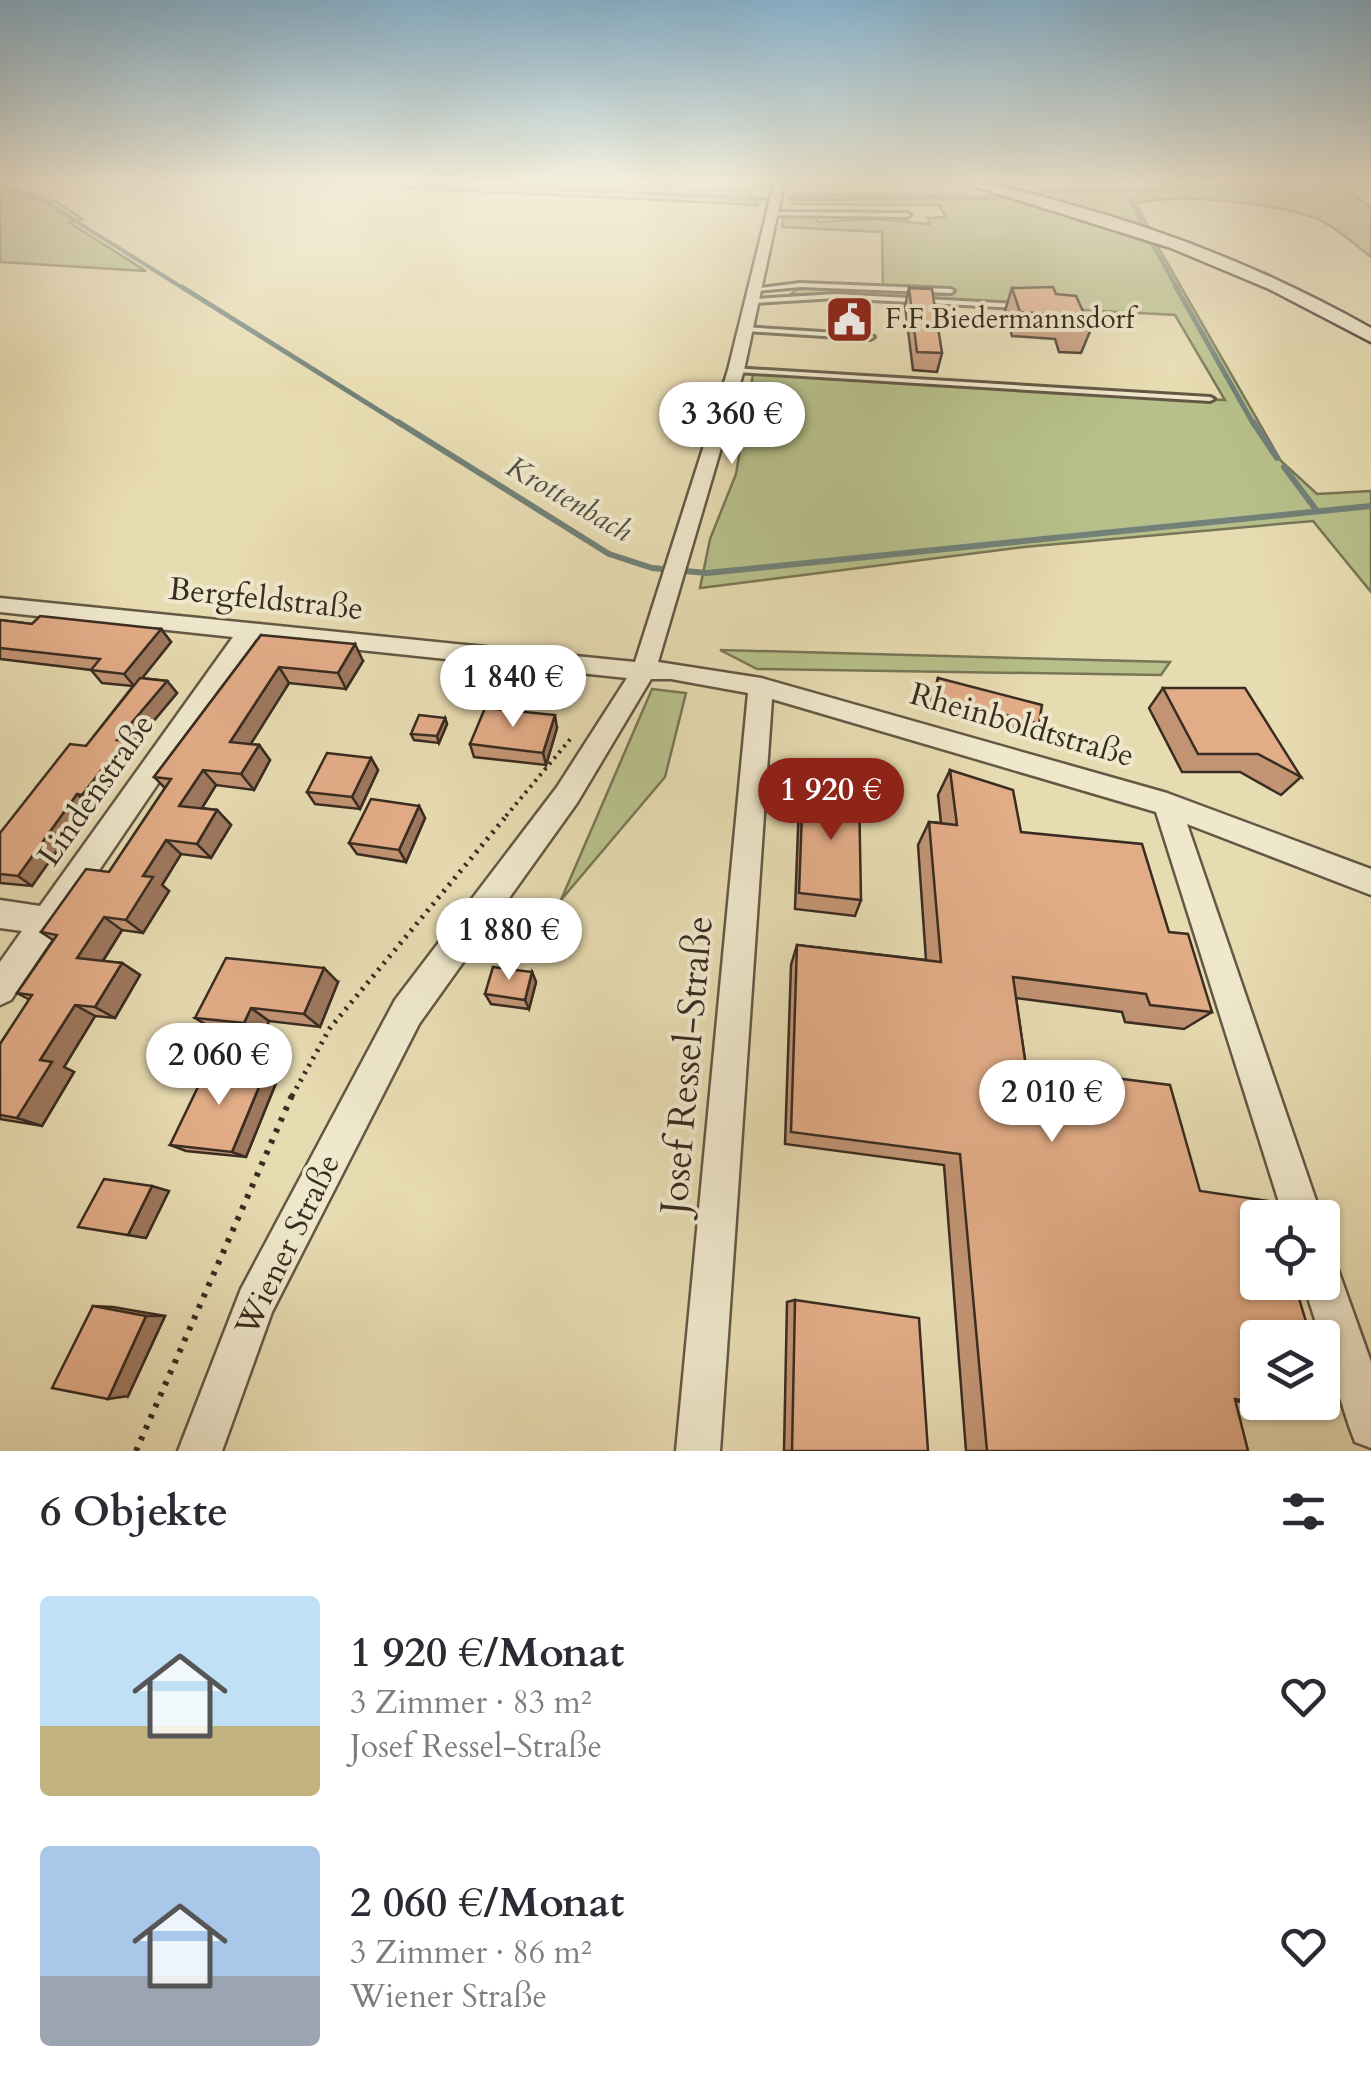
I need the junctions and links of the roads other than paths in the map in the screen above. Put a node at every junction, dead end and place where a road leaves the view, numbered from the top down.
1 (765, 251) edge
2 (1198, 251) edge
3 (951, 291) dead end
4 (755, 295) junction
5 (1018, 306) edge
6 (746, 330) junction
7 (1371, 336) edge
8 (870, 337) dead end
9 (736, 370) junction
10 (1210, 399) dead end
11 (0, 605) edge
12 (250, 630) junction
13 (644, 671) junction
14 (761, 687) junction
15 (1167, 804) junction
16 (1371, 882) edge
17 (0, 914) edge
18 (48, 921) junction
19 (0, 989) edge
20 (1297, 1200) edge
21 (1329, 1300) edge
22 (1371, 1426) edge
23 (200, 1451) edge
24 (698, 1451) edge

1 - 4 street, Wiener Straße
2 - 7 main road
3 - 4 lane
4 - 5 lane
4 - 6 street, Wiener Straße
6 - 8 lane
6 - 9 street, Wiener Straße
9 - 10 lane
9 - 13 street, Wiener Straße
11 - 12 street, Bergfeldstraße
12 - 13 street, Bergfeldstraße
12 - 18 street, Lindenstraße
13 - 14 street, Rheinboldtstraße
13 - 23 street, Wiener Straße
14 - 15 street, Rheinboldtstraße
14 - 24 street, Josef Ressel-Straße
15 - 16 street, Rheinboldtstraße
15 - 20 street
17 - 18 street
18 - 19 street, Lindenstraße
21 - 22 street

